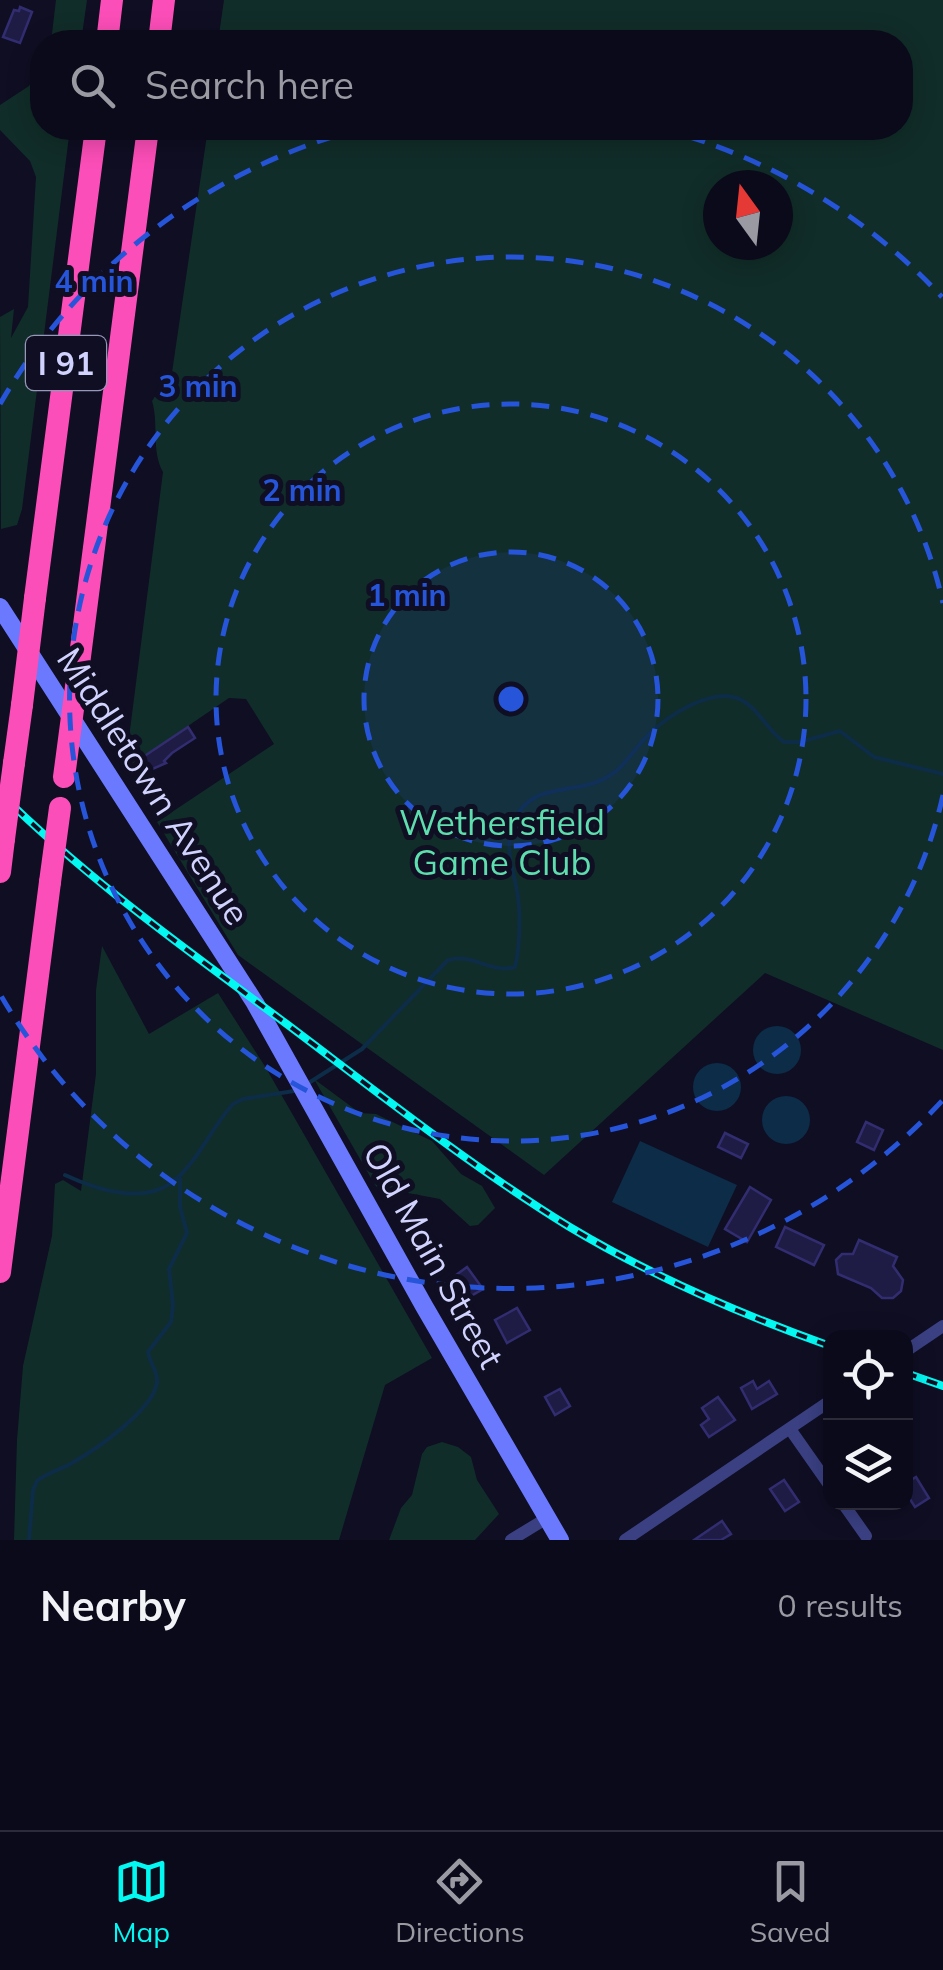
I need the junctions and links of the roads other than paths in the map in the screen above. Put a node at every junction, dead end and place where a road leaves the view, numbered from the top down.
1 (112, 0) edge
2 (164, 0) edge
3 (108, 30) edge
4 (160, 30) edge
5 (94, 140) edge
6 (146, 140) edge
7 (0, 608) edge
8 (0, 872) edge
9 (254, 1000) joint
10 (0, 1272) edge
11 (943, 1326) edge
12 (913, 1346) edge
13 (823, 1407) edge
14 (790, 1429) junction
15 (823, 1476) edge
16 (848, 1510) edge
17 (547, 1518) junction
18 (866, 1536) dead end
19 (512, 1540) edge
20 (560, 1540) edge
21 (625, 1540) edge

1 - 3 highway
2 - 4 highway
5 - 8 highway, I 91, bridge
6 - 10 highway, I 91, bridge
7 - 9 street, Middletown Avenue
9 - 17 street, Old Main Street
11 - 12 street
13 - 14 street
14 - 15 street
14 - 21 street
16 - 18 street
17 - 19 street
17 - 20 street, Old Main Street

